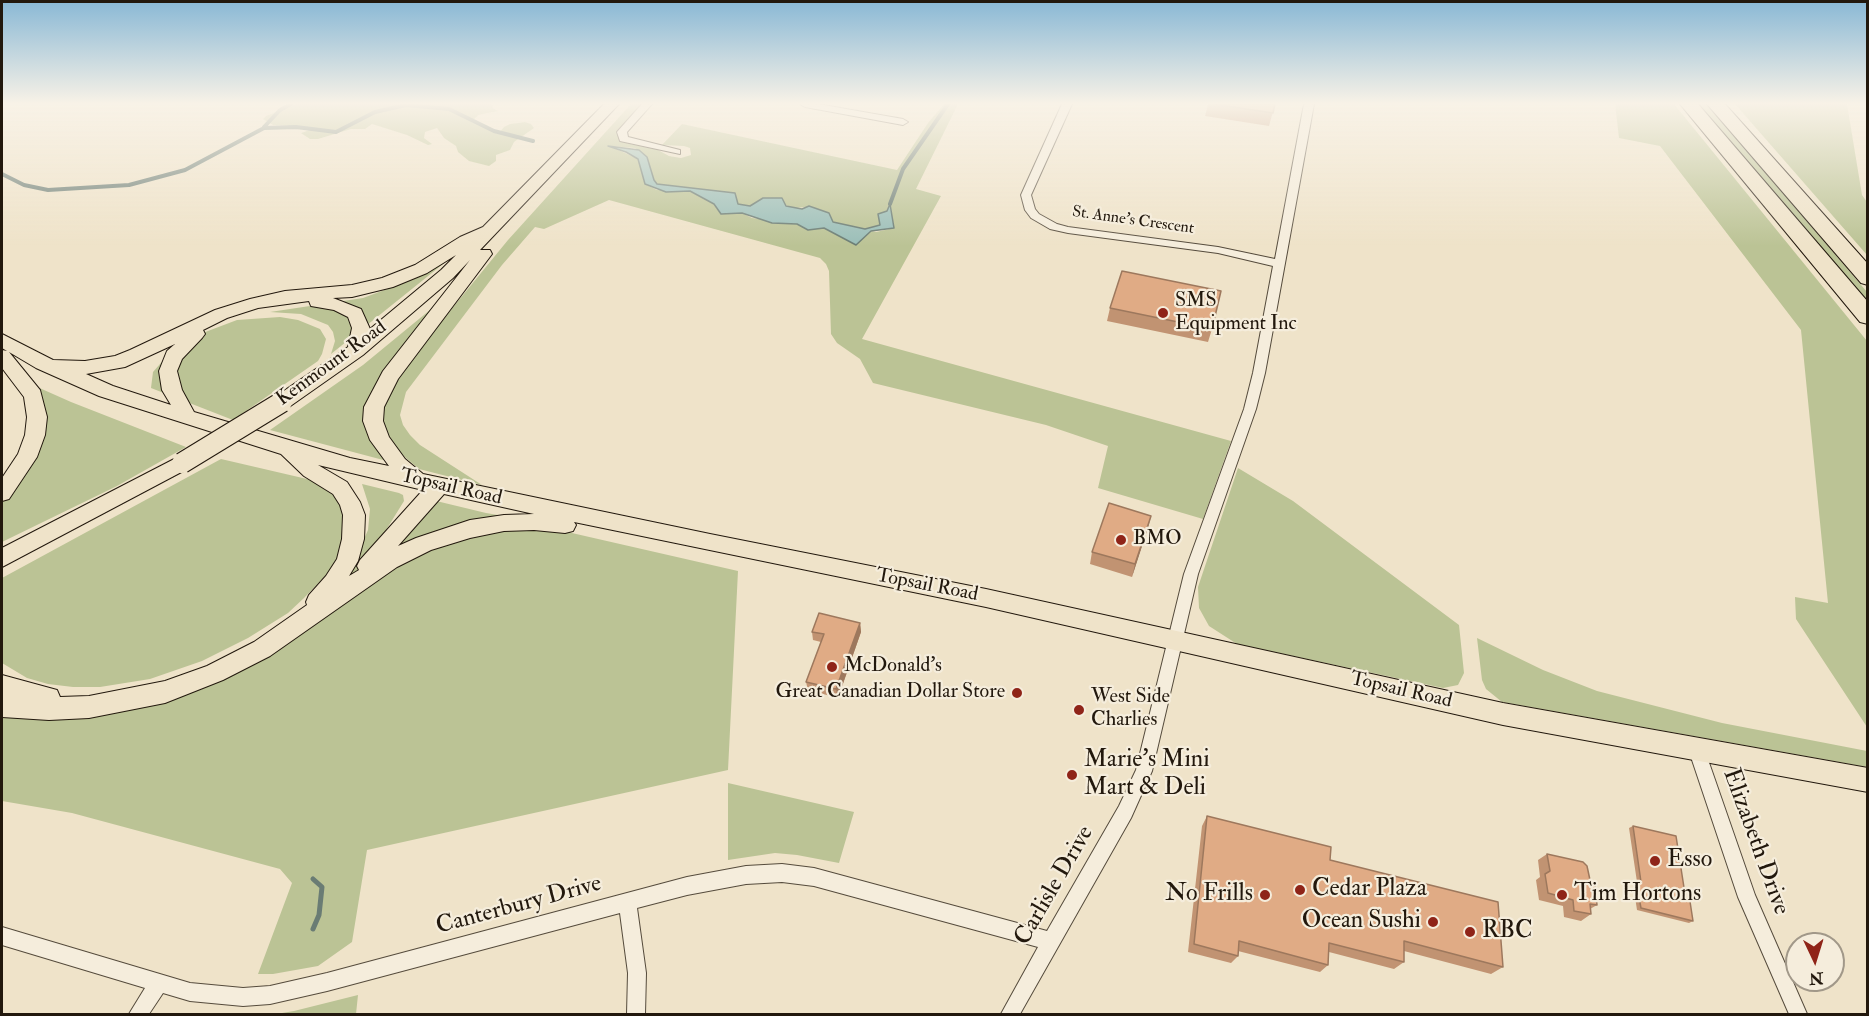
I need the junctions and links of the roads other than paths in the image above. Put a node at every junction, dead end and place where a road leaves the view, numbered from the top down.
1 (567, 151) edge
2 (1046, 151) edge
3 (1300, 151) edge
4 (1719, 151) edge
5 (1729, 151) edge
6 (1759, 151) edge
7 (1767, 151) edge
8 (517, 203) junction
9 (493, 229) junction
10 (1855, 259) edge
11 (1279, 264) junction
12 (1823, 264) junction
13 (1868, 278) edge
14 (1868, 317) edge
15 (1868, 333) edge
16 (176, 337) junction
17 (2, 340) edge
18 (356, 350) junction
19 (2, 356) edge
20 (43, 363) junction
21 (106, 391) junction
22 (187, 417) junction
23 (285, 448) junction
24 (429, 483) junction
25 (2, 493) edge
26 (661, 532) junction
27 (26, 546) junction
28 (2, 558) edge
29 (2, 563) edge
30 (337, 597) junction
31 (1175, 640) junction
32 (2, 686) edge
33 (2, 706) edge
34 (1697, 751) junction
35 (1868, 780) edge
36 (627, 902) junction
37 (2, 936) edge
38 (1050, 941) junction
39 (158, 984) junction
40 (138, 1014) edge
41 (636, 1014) edge
42 (1010, 1014) edge
43 (1798, 1014) edge

1 - 8 main road, Kenmount Road
2 - 11 street, St. Anne's Crescent
3 - 11 street
4 - 12 highway
5 - 12 highway
6 - 10 highway
7 - 10 highway
8 - 9 main road, Kenmount Road
8 - 24 main road
9 - 16 main road
9 - 18 main road, Kenmount Road
10 - 13 highway
11 - 31 street
12 - 14 highway
12 - 15 highway
16 - 20 main road
16 - 21 main road
17 - 20 main road, Topsail Road
18 - 22 main road
18 - 27 main road, Kenmount Road, bridge
19 - 25 main road
20 - 21 main road, Topsail Road
21 - 22 main road, Topsail Road
22 - 23 main road, Topsail Road
23 - 24 main road, Topsail Road
23 - 32 main road
24 - 26 main road, Topsail Road
24 - 30 main road
26 - 30 main road
26 - 31 main road, Topsail Road
27 - 28 main road, Kenmount Road
27 - 29 main road
30 - 33 main road
31 - 34 main road, Topsail Road
31 - 38 street, Carlisle Drive
34 - 35 main road, Topsail Road
34 - 43 street, Elizabeth Drive
36 - 38 street, Canterbury Drive
36 - 39 street, Canterbury Drive
36 - 41 street
37 - 39 street, Canterbury Drive
38 - 42 street, Carlisle Drive
39 - 40 street

